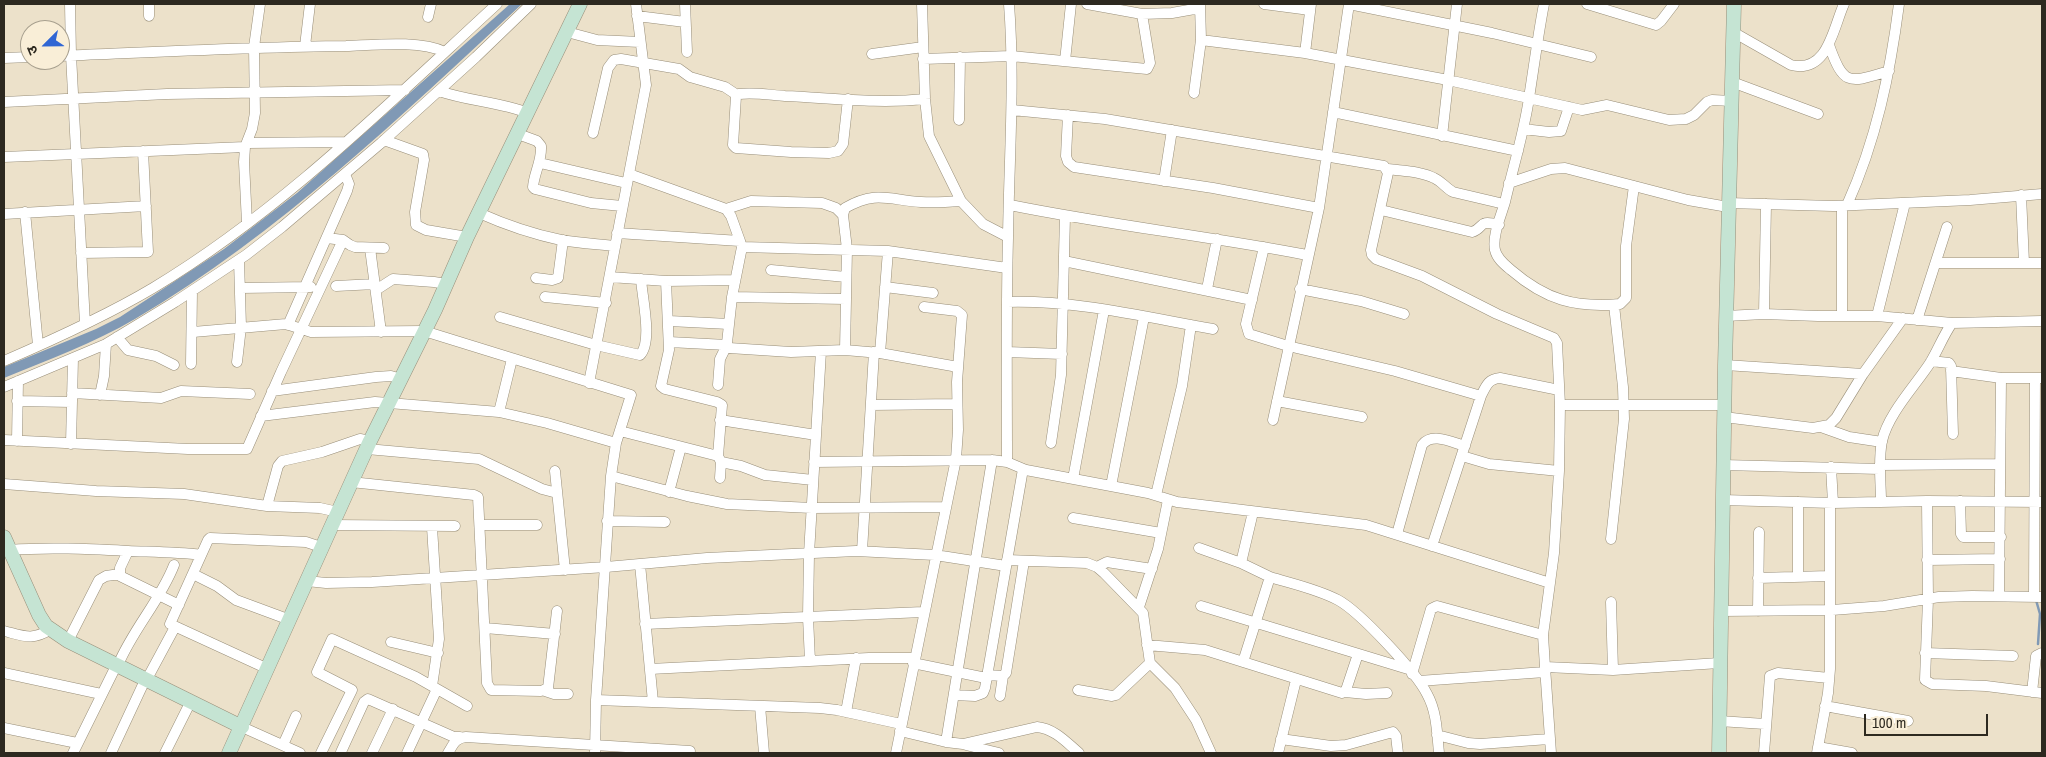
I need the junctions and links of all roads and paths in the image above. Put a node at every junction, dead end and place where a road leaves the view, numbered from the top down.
1 (70, 4) edge
2 (150, 4) edge
3 (260, 4) edge
4 (310, 4) edge
5 (431, 4) edge
6 (497, 4) edge
7 (531, 4) edge
8 (580, 4) edge
9 (636, 4) edge
10 (685, 4) edge
11 (922, 4) edge
12 (1009, 4) edge
13 (1071, 4) edge
14 (1087, 4) edge
15 (1264, 4) edge
16 (1457, 4) edge
17 (1544, 4) edge
18 (1587, 4) edge
19 (1674, 4) edge
20 (1734, 4) edge
21 (1844, 4) edge
22 (1900, 4) edge
23 (1200, 6) edge
24 (1310, 7) edge
25 (1142, 14) junction
26 (149, 16) dead end
27 (637, 16) junction
28 (428, 17) dead end
29 (68, 20) edge
30 (685, 22) junction
31 (1454, 25) junction
32 (567, 32) junction
33 (1733, 32) junction
34 (1201, 40) junction
35 (640, 42) junction
36 (1536, 43) junction
37 (1829, 45) junction
38 (305, 46) junction
39 (254, 47) junction
40 (923, 47) junction
41 (445, 52) junction
42 (687, 52) dead end
43 (1305, 53) junction
44 (872, 54) dead end
45 (70, 56) edge
46 (1012, 56) junction
47 (20, 57) edge
48 (960, 57) junction
49 (1591, 57) dead end
50 (4, 58) edge
51 (923, 59) junction
52 (1341, 60) junction
53 (1065, 61) junction
54 (643, 62) junction
55 (68, 70) edge
56 (1889, 71) junction
57 (1448, 80) junction
58 (1732, 82) junction
59 (405, 90) junction
60 (439, 91) junction
61 (255, 92) junction
62 (1194, 92) dead end
63 (737, 94) junction
64 (73, 98) junction
65 (848, 99) junction
66 (1529, 99) junction
67 (925, 100) junction
68 (1732, 101) junction
69 (4, 102) edge
70 (1569, 107) junction
71 (1012, 110) junction
72 (1334, 112) junction
73 (528, 113) junction
74 (1818, 114) dead end
75 (1068, 115) junction
76 (959, 120) dead end
77 (1523, 129) junction
78 (1172, 130) junction
79 (593, 133) dead end
80 (518, 134) junction
81 (1442, 136) junction
82 (384, 140) junction
83 (346, 142) junction
84 (246, 145) junction
85 (143, 151) junction
86 (1518, 151) junction
87 (76, 155) junction
88 (4, 157) edge
89 (1326, 157) junction
90 (540, 164) junction
91 (1388, 168) junction
92 (345, 174) junction
93 (627, 178) junction
94 (1164, 181) junction
95 (1509, 183) junction
96 (1634, 186) junction
97 (2042, 194) edge
98 (2021, 195) junction
99 (961, 201) junction
100 (1904, 203) junction
101 (1504, 204) junction
102 (1766, 204) junction
103 (1010, 205) junction
104 (1728, 205) junction
105 (146, 206) junction
106 (622, 206) junction
107 (1844, 206) junction
108 (726, 208) junction
109 (1319, 208) junction
110 (78, 209) junction
111 (1381, 210) junction
112 (25, 212) junction
113 (479, 213) junction
114 (4, 214) edge
115 (843, 215) junction
116 (1066, 216) junction
117 (247, 223) junction
118 (1499, 225) junction
119 (1947, 227) dead end
120 (617, 233) junction
121 (1008, 236) junction
122 (467, 237) junction
123 (335, 239) junction
124 (1217, 239) junction
125 (563, 240) junction
126 (741, 244) junction
127 (615, 246) junction
128 (1264, 247) junction
129 (370, 248) junction
130 (384, 248) dead end
131 (847, 248) junction
132 (888, 251) junction
133 (81, 254) junction
134 (1307, 255) junction
135 (239, 260) junction
136 (1064, 261) junction
137 (1936, 263) junction
138 (2024, 263) junction
139 (2042, 263) edge
140 (1008, 268) junction
141 (771, 270) dead end
142 (610, 276) junction
143 (846, 277) junction
144 (536, 278) dead end
145 (641, 279) junction
146 (735, 280) junction
147 (666, 281) junction
148 (446, 284) junction
149 (336, 286) dead end
150 (305, 287) junction
151 (321, 287) junction
152 (376, 287) junction
153 (885, 287) junction
154 (240, 288) junction
155 (1207, 289) junction
156 (1300, 289) junction
157 (192, 290) junction
158 (933, 293) dead end
159 (545, 297) dead end
160 (732, 297) junction
161 (846, 299) junction
162 (1252, 300) junction
163 (1007, 302) junction
164 (606, 303) junction
165 (1062, 304) junction
166 (1614, 305) junction
167 (924, 307) dead end
168 (1104, 310) junction
169 (1404, 314) dead end
170 (1764, 314) junction
171 (1842, 315) junction
172 (1726, 316) junction
173 (1877, 316) junction
174 (500, 317) dead end
175 (1144, 317) junction
176 (1903, 318) junction
177 (1918, 320) junction
178 (669, 321) junction
179 (2042, 321) edge
180 (1952, 323) junction
181 (85, 324) junction
182 (729, 324) junction
183 (288, 325) junction
184 (1191, 325) junction
185 (240, 326) junction
186 (301, 329) junction
187 (1213, 329) dead end
188 (424, 331) junction
189 (193, 332) junction
190 (381, 332) junction
191 (117, 337) junction
192 (669, 342) junction
193 (106, 344) junction
194 (38, 345) junction
195 (596, 345) junction
196 (727, 345) junction
197 (1288, 346) junction
198 (845, 350) junction
199 (821, 351) junction
200 (877, 352) junction
201 (1007, 352) junction
202 (1062, 354) junction
203 (74, 358) junction
204 (512, 359) junction
205 (4, 361) edge
206 (1931, 361) junction
207 (238, 362) dead end
208 (174, 364) dead end
209 (191, 364) dead end
210 (1724, 366) junction
211 (958, 367) junction
212 (1951, 371) junction
213 (1863, 374) junction
214 (2001, 378) junction
215 (2038, 378) edge
216 (401, 379) junction
217 (18, 381) junction
218 (589, 383) junction
219 (718, 385) dead end
220 (4, 387) edge
221 (1559, 390) junction
222 (272, 391) junction
223 (100, 394) junction
224 (250, 394) dead end
225 (1481, 396) junction
226 (72, 398) junction
227 (18, 401) junction
228 (1276, 401) junction
229 (389, 402) junction
230 (957, 404) junction
231 (1624, 404) junction
232 (871, 405) junction
233 (1560, 405) junction
234 (1724, 411) junction
235 (499, 412) junction
236 (261, 416) junction
237 (1362, 417) dead end
238 (720, 420) junction
239 (1273, 420) dead end
240 (1821, 427) junction
241 (620, 431) junction
242 (1954, 434) dead end
243 (816, 435) junction
244 (4, 440) edge
245 (17, 441) junction
246 (1882, 442) junction
247 (1051, 443) dead end
248 (71, 444) junction
249 (616, 444) junction
250 (368, 445) junction
251 (681, 447) junction
252 (1463, 451) junction
253 (720, 459) junction
254 (956, 459) junction
255 (868, 460) junction
256 (992, 460) junction
257 (814, 462) junction
258 (1007, 462) junction
259 (1999, 464) junction
260 (1723, 465) junction
261 (1880, 467) junction
262 (1831, 468) junction
263 (1023, 469) junction
264 (2039, 469) edge
265 (1559, 470) junction
266 (555, 471) dead end
267 (611, 476) junction
268 (720, 478) dead end
269 (1073, 479) junction
270 (813, 480) junction
271 (351, 482) junction
272 (4, 484) edge
273 (1111, 486) junction
274 (669, 492) junction
275 (557, 493) junction
276 (1156, 495) junction
277 (1168, 500) junction
278 (1722, 500) junction
279 (1927, 500) junction
280 (1960, 501) junction
281 (1798, 502) junction
282 (1881, 502) junction
283 (2001, 502) junction
284 (2039, 502) edge
285 (1831, 503) junction
286 (266, 506) junction
287 (865, 507) junction
288 (812, 508) junction
289 (945, 508) junction
290 (338, 512) junction
291 (1253, 512) junction
292 (1073, 518) dead end
293 (607, 520) junction
294 (665, 522) dead end
295 (480, 525) junction
296 (537, 525) dead end
297 (331, 526) junction
298 (455, 526) dead end
299 (432, 527) junction
300 (1760, 532) dead end
301 (1162, 533) junction
302 (1397, 534) junction
303 (2000, 537) junction
304 (1611, 539) dead end
305 (2038, 541) edge
306 (6, 544) edge
307 (1432, 546) junction
308 (322, 547) junction
309 (1199, 548) dead end
310 (128, 551) junction
311 (862, 551) junction
312 (809, 554) junction
313 (201, 555) junction
314 (935, 555) junction
315 (2000, 559) junction
316 (976, 560) junction
317 (1024, 560) junction
318 (1927, 560) junction
319 (1006, 563) junction
320 (1241, 563) junction
321 (640, 564) junction
322 (174, 566) dead end
323 (606, 567) junction
324 (1097, 567) junction
325 (1152, 569) junction
326 (564, 570) junction
327 (120, 574) junction
328 (193, 574) junction
329 (483, 575) junction
330 (1829, 576) junction
331 (436, 577) junction
332 (1270, 577) junction
333 (1798, 577) junction
334 (1758, 578) junction
335 (307, 581) junction
336 (1550, 583) junction
337 (159, 596) junction
338 (2000, 596) junction
339 (2038, 597) edge
340 (1928, 598) junction
341 (1611, 602) dead end
342 (179, 605) junction
343 (1201, 606) dead end
344 (1139, 608) junction
345 (1829, 610) junction
346 (557, 611) dead end
347 (1720, 611) junction
348 (1758, 611) junction
349 (923, 612) junction
350 (808, 616) junction
351 (290, 620) junction
352 (1256, 622) junction
353 (645, 624) junction
354 (175, 626) junction
355 (485, 628) junction
356 (51, 629) junction
357 (4, 631) edge
358 (555, 634) junction
359 (1543, 634) junction
360 (68, 641) junction
361 (391, 642) dead end
362 (1147, 646) junction
363 (438, 653) junction
364 (1925, 653) junction
365 (2042, 653) edge
366 (1358, 654) junction
367 (2012, 656) dead end
368 (856, 658) junction
369 (810, 661) junction
370 (913, 661) junction
371 (1243, 662) junction
372 (1150, 663) junction
373 (1719, 663) junction
374 (118, 665) junction
375 (268, 669) junction
376 (650, 669) junction
377 (1545, 669) junction
378 (1613, 670) junction
379 (4, 673) edge
380 (958, 673) junction
381 (1414, 675) junction
382 (1003, 676) junction
383 (987, 677) junction
384 (1829, 678) junction
385 (146, 679) junction
386 (1296, 680) junction
387 (434, 688) junction
388 (352, 689) junction
389 (1078, 690) dead end
390 (545, 691) junction
391 (1345, 692) junction
392 (1387, 692) dead end
393 (2037, 692) edge
394 (101, 694) junction
395 (568, 694) dead end
396 (954, 695) junction
397 (1000, 696) dead end
398 (368, 698) junction
399 (596, 700) junction
400 (191, 701) junction
401 (652, 702) junction
402 (467, 706) dead end
403 (760, 706) junction
404 (1825, 706) junction
405 (393, 709) junction
406 (846, 712) junction
407 (296, 716) dead end
408 (1719, 721) junction
409 (1908, 721) dead end
410 (422, 722) junction
411 (1766, 724) junction
412 (242, 727) junction
413 (901, 727) junction
414 (4, 728) edge
415 (1437, 736) junction
416 (460, 737) junction
417 (1549, 739) junction
418 (1282, 740) junction
419 (946, 742) junction
420 (77, 743) junction
421 (963, 744) junction
422 (283, 746) junction
423 (595, 749) edge
424 (1817, 750) edge
425 (690, 751) dead end
426 (341, 752) dead end
427 (73, 753) edge
428 (111, 753) edge
429 (165, 753) edge
430 (230, 753) edge
431 (300, 753) edge
432 (321, 753) edge
433 (372, 753) edge
434 (407, 753) edge
435 (448, 753) edge
436 (764, 753) edge
437 (896, 753) edge
438 (999, 753) edge
439 (1079, 753) edge
440 (1211, 753) edge
441 (1278, 753) edge
442 (1398, 753) edge
443 (1439, 753) edge
444 (1551, 753) edge
445 (1719, 753) edge
446 (1764, 753) edge
447 (1852, 753) edge

1 - 29 street
2 - 26 street
3 - 39 street
4 - 38 street
5 - 28 street
6 - 41 street
7 - 60 street
8 - 32 street
9 - 27 street
10 - 30 street
11 - 40 street
12 - 46 street
13 - 53 street
14 - 25 street
15 - 24 street
16 - 31 street
17 - 36 street
18 - 19 street
20 - 33 street
21 - 37 street
22 - 56 street
23 - 25 street
23 - 34 street
24 - 43 street
25 - 53 street
27 - 30 street
27 - 35 street
30 - 42 street
31 - 36 street
31 - 52 street
31 - 57 street
32 - 35 street
32 - 73 street
33 - 37 street
33 - 58 street
34 - 43 street
34 - 62 street
35 - 54 street
36 - 49 street
36 - 66 street
37 - 56 street
38 - 39 street
38 - 41 street
39 - 45 street
39 - 61 street
40 - 44 street
40 - 51 street
41 - 59 street
43 - 52 street
46 - 48 street
46 - 53 street
46 - 71 street
47 - 50 street
48 - 51 street
48 - 76 street
51 - 67 street
52 - 57 street
52 - 72 street
54 - 63 street
54 - 79 street
54 - 93 street
55 - 64 street
56 - 107 street
57 - 66 street
57 - 81 street
58 - 68 street
58 - 74 street
59 - 61 street
59 - 83 street
60 - 73 street
60 - 82 street
61 - 64 street
61 - 84 street
63 - 65 street
63 - 65 street
64 - 69 street
64 - 87 street
65 - 67 street
66 - 70 street
66 - 77 street
67 - 99 street
68 - 70 street
68 - 104 street
70 - 77 street
71 - 75 street
71 - 103 street
72 - 81 street
72 - 89 street
73 - 80 street
75 - 78 street
75 - 94 street
77 - 86 street
78 - 89 street
78 - 94 street
80 - 90 street
80 - 113 street
81 - 86 street
82 - 92 street
82 - 122 street
83 - 84 street
83 - 117 street
84 - 85 street
84 - 117 street
85 - 87 street
85 - 105 street
86 - 95 street
87 - 88 street
87 - 110 street
89 - 91 street
89 - 109 street
90 - 93 street
90 - 106 street
91 - 101 street
91 - 111 street
92 - 123 street
92 - 135 street
93 - 106 street
93 - 108 street
94 - 109 street
95 - 96 street
95 - 101 street
96 - 104 street
96 - 166 street
97 - 98 street
98 - 100 street
98 - 138 street
99 - 115 street
99 - 121 street
100 - 107 street
100 - 173 street
101 - 118 street
102 - 104 street
102 - 107 street
102 - 170 street
103 - 116 street
103 - 121 street
104 - 172 street
105 - 110 street
105 - 133 street
106 - 120 street
107 - 171 street
108 - 115 street
108 - 126 street
109 - 134 street
110 - 112 street
110 - 133 street
111 - 118 street
111 - 221 street
112 - 114 street
112 - 194 street
113 - 122 street
113 - 125 street
115 - 131 street
116 - 124 street
116 - 136 street
117 - 181 street
118 - 166 street
119 - 137 street
120 - 126 street
120 - 127 street
121 - 140 street
122 - 148 street
123 - 129 street
123 - 150 street
123 - 151 street
124 - 128 street
124 - 155 street
125 - 127 street
125 - 144 street
126 - 131 street
126 - 146 street
127 - 142 street
128 - 134 street
128 - 162 street
129 - 130 street
129 - 152 street
131 - 132 street
131 - 143 street
132 - 140 street
132 - 153 street
133 - 181 street
134 - 156 street
135 - 154 street
135 - 157 street
136 - 155 street
136 - 165 street
137 - 138 street
137 - 177 street
138 - 139 street
140 - 163 street
141 - 143 street
142 - 145 street
142 - 164 street
143 - 161 street
145 - 147 street
145 - 195 street
146 - 147 street
146 - 160 street
147 - 178 street
148 - 152 street
148 - 188 street
149 - 152 street
150 - 151 street
150 - 154 street
150 - 183 street
151 - 186 street
152 - 190 street
153 - 158 street
153 - 200 street
154 - 185 street
155 - 162 street
156 - 169 street
156 - 197 street
157 - 189 street
157 - 191 street
159 - 164 street
160 - 161 street
160 - 182 street
161 - 198 street
162 - 197 street
163 - 165 street
163 - 201 street
164 - 195 street
165 - 168 street
165 - 202 street
166 - 231 street
167 - 211 street
168 - 175 street
168 - 269 street
170 - 171 street
170 - 172 street
171 - 173 street
172 - 210 street
173 - 176 street
174 - 195 street
175 - 184 street
175 - 273 street
176 - 177 street
176 - 213 street
177 - 180 street
178 - 182 street
178 - 192 street
179 - 180 street
180 - 206 street
181 - 194 street
182 - 196 street
183 - 185 street
183 - 186 street
184 - 187 street
184 - 276 street
185 - 189 street
185 - 207 street
186 - 190 street
186 - 222 street
188 - 190 street
188 - 204 street
188 - 216 street
189 - 209 street
191 - 193 street
191 - 208 street
192 - 196 street
192 - 238 street
193 - 203 street
193 - 223 street
194 - 205 street
195 - 218 street
196 - 199 street
196 - 219 street
197 - 225 street
197 - 228 street
198 - 199 street
198 - 200 street
199 - 243 street
200 - 211 street
200 - 232 street
201 - 202 street
201 - 258 street
202 - 247 street
203 - 217 street
203 - 226 street
204 - 218 street
204 - 235 street
206 - 212 street
206 - 246 street
210 - 213 street
210 - 234 street
211 - 230 street
212 - 214 street
212 - 242 street
213 - 240 street
214 - 215 street
214 - 259 street
215 - 264 street
216 - 222 street
216 - 229 street
217 - 220 street
217 - 227 street
218 - 241 street
221 - 225 street
221 - 233 street
222 - 236 street
223 - 224 street
223 - 226 street
225 - 252 street
226 - 227 street
226 - 248 street
227 - 245 street
228 - 237 street
228 - 239 street
229 - 235 street
229 - 236 street
229 - 250 street
230 - 232 street
230 - 254 street
231 - 233 street
231 - 234 street
231 - 304 street
232 - 255 street
233 - 265 street
234 - 240 street
234 - 260 street
235 - 249 street
236 - 248 street
238 - 243 street
238 - 253 street
240 - 246 street
241 - 249 street
241 - 251 street
243 - 257 street
244 - 245 street
245 - 248 street
246 - 261 street
249 - 267 street
250 - 271 street
250 - 275 street
250 - 286 street
251 - 253 street
251 - 274 street
252 - 265 street
252 - 302 street
252 - 307 street
253 - 268 street
253 - 270 street
254 - 255 street
254 - 256 street
254 - 289 street
255 - 257 street
255 - 287 street
256 - 258 street
256 - 316 street
257 - 270 street
258 - 263 street
259 - 261 street
259 - 283 street
260 - 262 street
260 - 278 street
261 - 262 street
261 - 282 street
262 - 285 street
263 - 269 street
263 - 319 street
264 - 284 street
265 - 336 street
266 - 275 street
267 - 274 street
267 - 293 street
269 - 273 street
270 - 288 street
271 - 290 street
271 - 295 street
272 - 286 street
273 - 276 street
274 - 288 street
275 - 326 street
276 - 277 street
277 - 291 street
277 - 301 street
278 - 281 street
278 - 347 street
279 - 280 street
279 - 282 street
279 - 318 street
280 - 283 street
280 - 303 street
281 - 285 street
281 - 333 street
282 - 285 street
283 - 284 street
283 - 303 street
284 - 305 street
285 - 330 street
286 - 290 street
287 - 288 street
287 - 289 street
287 - 311 street
288 - 312 street
289 - 314 street
290 - 297 street
291 - 302 street
291 - 320 street
292 - 301 street
293 - 294 street
293 - 323 street
295 - 296 street
295 - 329 street
297 - 299 street
297 - 308 street
298 - 299 street
299 - 331 street
300 - 334 street
301 - 325 street
302 - 307 street
303 - 315 street
305 - 339 street
306 - 310 street
306 - 356 street
307 - 336 street
308 - 313 street
308 - 335 street
309 - 320 street
310 - 313 street
310 - 327 street
311 - 312 street
311 - 314 street
312 - 321 street
312 - 350 street
313 - 328 street
314 - 316 street
314 - 349 street
315 - 318 street
315 - 338 street
316 - 319 street
316 - 380 street
317 - 319 street
317 - 324 street
317 - 382 street
318 - 340 street
319 - 383 street
320 - 332 street
321 - 323 street
321 - 353 street
322 - 337 street
323 - 326 street
323 - 399 street
324 - 325 street
324 - 344 street
325 - 344 street
326 - 329 street
327 - 337 street
327 - 360 street
328 - 342 street
328 - 351 street
329 - 331 street
329 - 355 street
330 - 333 street
330 - 345 street
331 - 335 street
331 - 363 street
332 - 352 street
332 - 381 street
333 - 334 street
334 - 348 street
335 - 351 street
336 - 359 street
337 - 342 street
337 - 374 street
338 - 339 street
338 - 340 street
340 - 345 street
340 - 364 street
341 - 378 street
342 - 354 street
343 - 352 street
344 - 362 street
345 - 348 street
345 - 384 street
346 - 358 street
347 - 348 street
347 - 373 street
349 - 350 street
349 - 370 street
350 - 353 street
350 - 369 street
351 - 375 street
352 - 366 street
352 - 371 street
353 - 376 street
354 - 375 street
354 - 385 street
355 - 358 street
355 - 390 street
356 - 357 street
356 - 360 street
358 - 390 street
359 - 377 street
359 - 381 street
360 - 374 street
361 - 363 street
362 - 371 street
362 - 372 street
363 - 387 street
364 - 367 street
364 - 393 street
365 - 393 street
366 - 381 street
366 - 391 street
368 - 369 street
368 - 370 street
368 - 406 street
369 - 376 street
370 - 380 street
370 - 413 street
371 - 386 street
372 - 389 street
372 - 440 street
373 - 378 street
373 - 408 street
374 - 385 street
374 - 394 street
375 - 412 street
376 - 401 street
377 - 378 street
377 - 381 street
377 - 417 street
379 - 394 street
380 - 383 street
380 - 396 street
381 - 415 street
382 - 383 street
382 - 397 street
383 - 396 street
384 - 404 street
384 - 411 street
385 - 400 street
385 - 428 street
386 - 391 street
386 - 418 street
387 - 388 street
387 - 402 street
387 - 410 street
388 - 398 street
388 - 432 street
390 - 395 street
391 - 392 street
394 - 420 street
396 - 419 street
398 - 405 street
398 - 426 street
399 - 401 street
399 - 423 street
400 - 412 street
400 - 429 street
401 - 403 street
403 - 406 street
403 - 436 street
404 - 409 street
404 - 424 street
405 - 410 street
405 - 433 street
406 - 413 street
407 - 422 street
408 - 411 street
408 - 445 street
410 - 416 street
410 - 434 street
411 - 446 street
412 - 422 street
412 - 430 street
413 - 419 street
413 - 437 street
414 - 420 street
415 - 417 street
415 - 443 street
416 - 423 street
416 - 435 street
417 - 444 street
418 - 441 street
418 - 442 street
419 - 421 street
420 - 427 street
421 - 438 street
421 - 439 street
422 - 431 street
423 - 425 street
424 - 447 street

